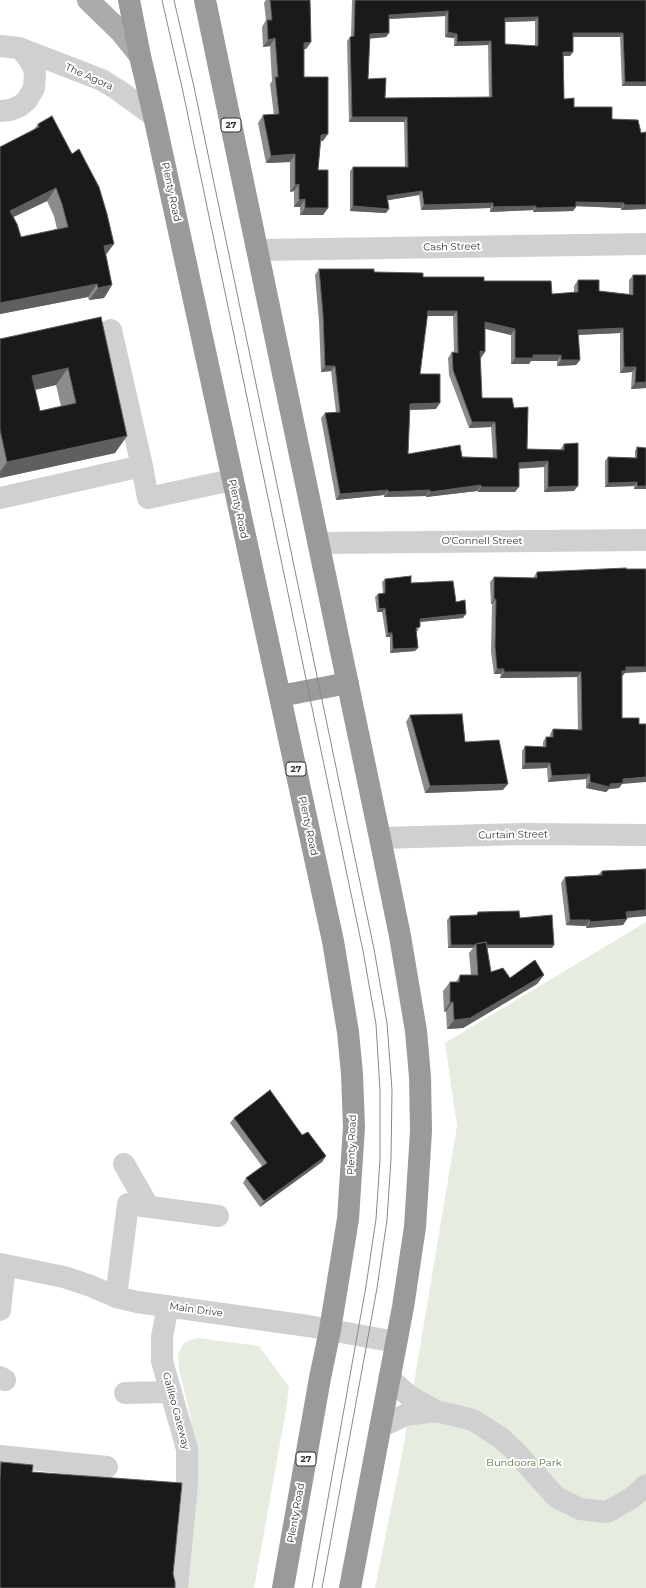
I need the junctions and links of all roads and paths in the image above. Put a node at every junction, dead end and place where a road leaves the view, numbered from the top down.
1 (88, 0) edge
2 (129, 0) edge
3 (205, 0) edge
4 (9, 47) edge
5 (140, 56) junction
6 (0, 111) edge
7 (154, 116) junction
8 (646, 244) edge
9 (259, 250) junction
10 (111, 330) dead end
11 (142, 466) junction
12 (232, 480) junction
13 (0, 498) edge
14 (646, 540) edge
15 (319, 543) junction
16 (348, 683) junction
17 (280, 696) junction
18 (646, 835) edge
19 (380, 838) junction
20 (124, 1164) dead end
21 (148, 1206) junction
22 (218, 1216) dead end
23 (3, 1265) edge
24 (116, 1297) junction
25 (168, 1306) junction
26 (0, 1310) edge
27 (330, 1330) junction
28 (396, 1342) junction
29 (389, 1378) junction
30 (172, 1392) junction
31 (124, 1393) dead end
32 (436, 1411) junction
33 (380, 1427) junction
34 (0, 1456) edge
35 (107, 1467) dead end
36 (646, 1485) edge
37 (177, 1588) edge
38 (283, 1588) edge
39 (350, 1588) edge

1 - 5 main road
2 - 5 highway, Plenty Road / 27
3 - 9 highway, 27
4 - 6 street, The Agora
4 - 7 street, The Agora
5 - 7 highway, Plenty Road / 27
7 - 12 highway, Plenty Road / 27
8 - 9 street, Cash Street
9 - 15 highway, 27
10 - 11 street
11 - 12 street
11 - 13 street
12 - 17 highway, Plenty Road / 27
14 - 15 street, O'Connell Street
15 - 16 highway, 27
16 - 17 highway
16 - 19 highway, 27
17 - 27 highway, Plenty Road / 27
18 - 19 street, Curtain Street
19 - 28 highway, 27
20 - 21 street
21 - 22 street
21 - 24 street
23 - 24 street, Main Drive
23 - 26 street
24 - 25 street, Main Drive
25 - 27 street, Main Drive
25 - 30 street, Galileo Gateway
27 - 28 street, Main Drive
27 - 38 highway, Plenty Road / 27
28 - 29 highway, 27
29 - 32 street
29 - 33 highway, 27
30 - 31 street
30 - 37 street, Galileo Gateway
32 - 33 street
32 - 36 street
33 - 39 highway, 27
34 - 35 street

